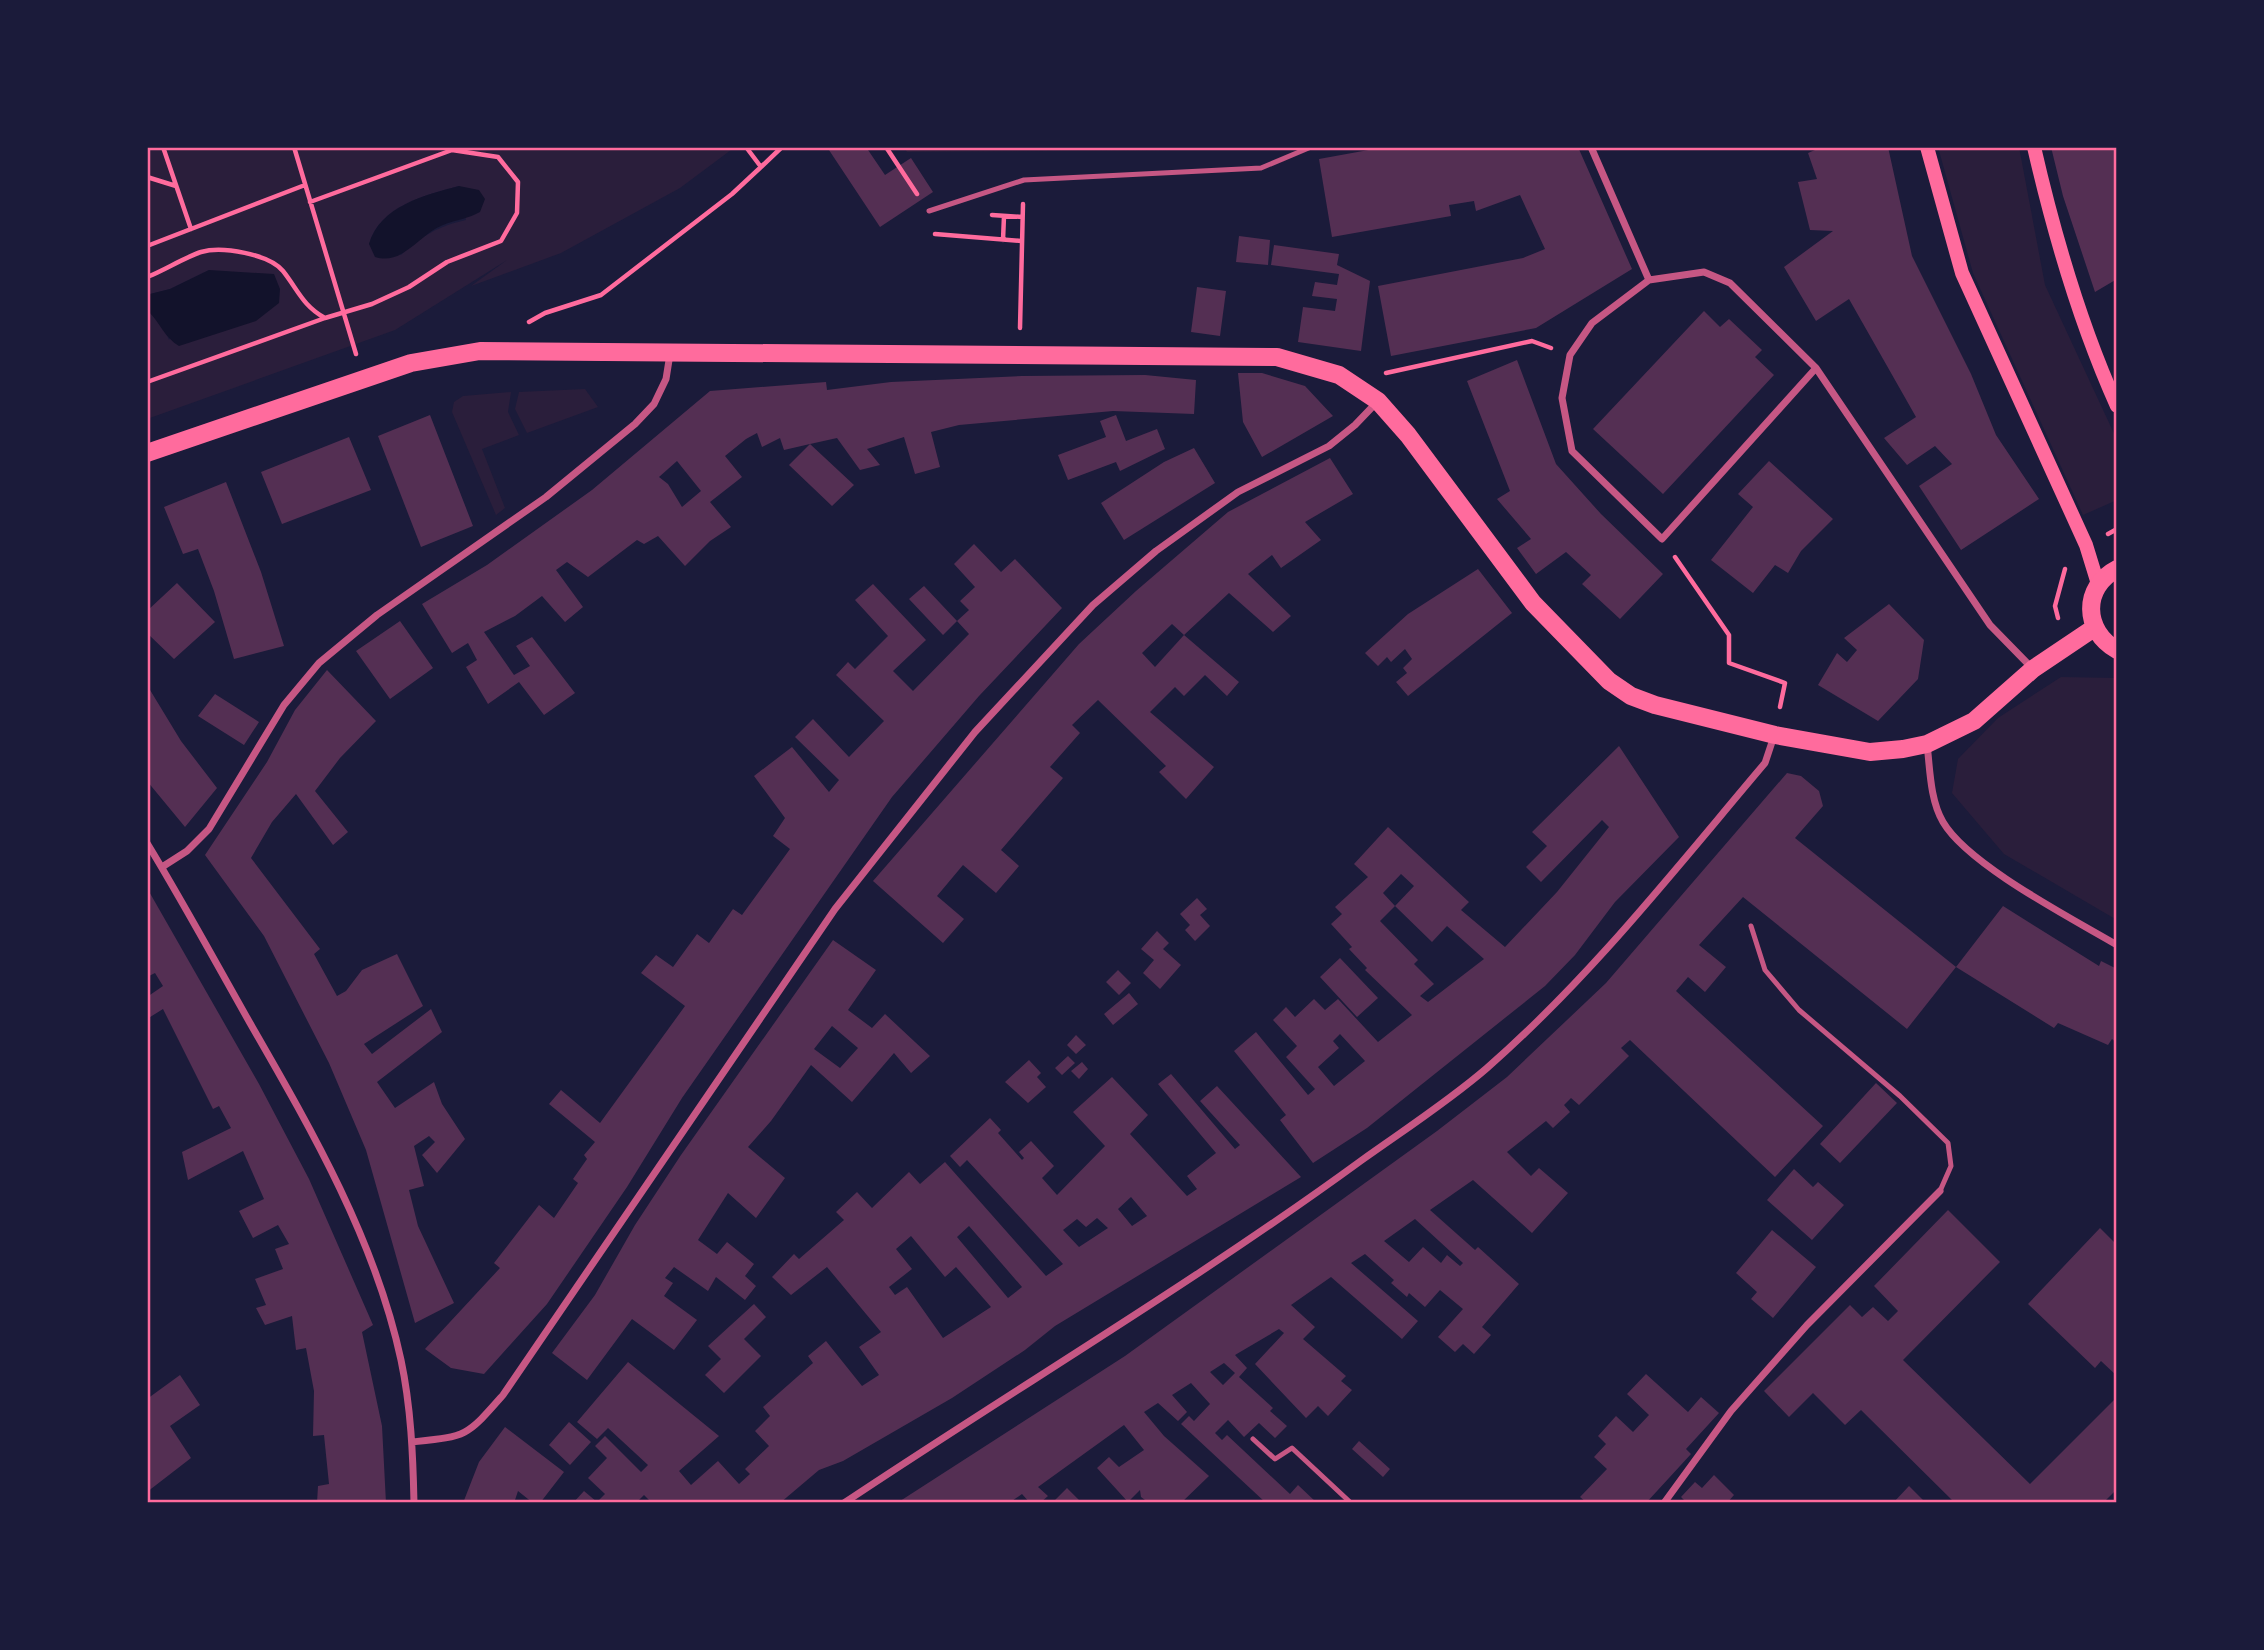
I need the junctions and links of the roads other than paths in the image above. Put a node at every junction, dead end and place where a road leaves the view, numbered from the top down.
1 (1311, 147) edge
2 (1591, 147) edge
3 (1927, 147) edge
4 (2034, 147) edge
5 (929, 212) road end
6 (1649, 280) junction
7 (671, 352) junction
8 (1816, 368) junction
9 (1378, 401) junction
10 (2117, 406) edge
11 (147, 453) edge
12 (2117, 569) edge
13 (2098, 583) junction
14 (2094, 628) junction
15 (2117, 650) edge
16 (2033, 668) junction
17 (1775, 735) junction
18 (1927, 744) junction
19 (147, 843) edge
20 (162, 867) junction
21 (1751, 926) dead end
22 (2117, 945) edge
23 (1940, 1191) joint
24 (1253, 1439) dead end
25 (412, 1442) junction
26 (414, 1503) edge
27 (844, 1503) edge
28 (1351, 1503) edge
29 (1664, 1503) edge

1 - 5 lane
2 - 6 street
3 - 13 main road
4 - 10 main road
6 - 8 street
6 - 8 street
7 - 9 main road
7 - 11 main road
7 - 20 street
8 - 16 street
9 - 17 main road
9 - 25 street
12 - 13 main road
13 - 14 main road
14 - 15 main road
14 - 16 main road
16 - 18 main road
17 - 18 main road
17 - 27 street
18 - 22 street
19 - 20 street
20 - 25 street
21 - 23 lane
23 - 29 street
24 - 28 lane
25 - 26 street

